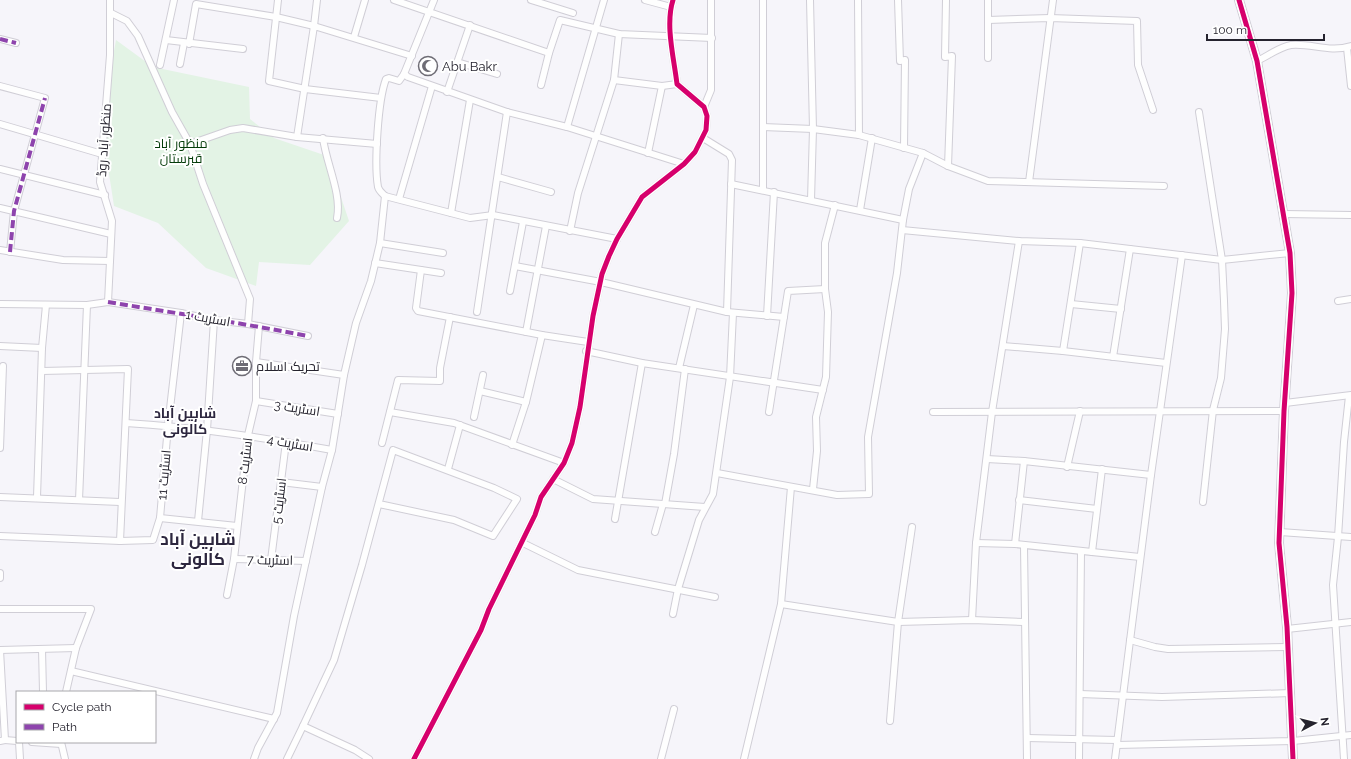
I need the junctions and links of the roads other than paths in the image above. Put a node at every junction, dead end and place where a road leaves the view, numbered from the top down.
1 (110, 0) edge
2 (174, 0) edge
3 (278, 0) edge
4 (317, 0) edge
5 (365, 0) edge
6 (394, 0) edge
7 (434, 0) edge
8 (531, 0) edge
9 (604, 0) edge
10 (645, 0) edge
11 (674, 0) edge
12 (711, 0) edge
13 (763, 0) edge
14 (810, 0) edge
15 (858, 0) edge
16 (898, 0) edge
17 (946, 0) edge
18 (988, 0) edge
19 (1053, 0) edge
20 (1239, 0) edge
21 (197, 2) edge
22 (671, 7) junction
23 (429, 12) junction
24 (111, 13) junction
25 (573, 13) dead end
26 (276, 17) junction
27 (1050, 18) junction
28 (988, 20) junction
29 (314, 26) junction
30 (470, 26) junction
31 (596, 30) junction
32 (619, 34) junction
33 (671, 35) junction
34 (354, 37) junction
35 (712, 38) junction
36 (0, 39) edge
37 (166, 40) junction
38 (16, 43) dead end
39 (187, 43) junction
40 (1349, 47) edge
41 (243, 49) dead end
42 (549, 53) junction
43 (412, 56) junction
44 (988, 58) dead end
45 (1257, 61) junction
46 (457, 62) junction
47 (180, 64) dead end
48 (160, 65) dead end
49 (404, 74) junction
50 (497, 74) dead end
51 (614, 80) junction
52 (677, 84) junction
53 (540, 85) dead end
54 (0, 86) edge
55 (432, 86) junction
56 (662, 86) junction
57 (1351, 86) edge
58 (305, 88) junction
59 (446, 92) junction
60 (381, 98) junction
61 (470, 100) junction
62 (704, 107) junction
63 (1153, 110) dead end
64 (507, 112) junction
65 (1199, 112) dead end
66 (0, 124) edge
67 (567, 127) junction
68 (763, 127) junction
69 (813, 129) junction
70 (36, 133) junction
71 (859, 134) junction
72 (297, 137) junction
73 (597, 137) junction
74 (323, 138) junction
75 (703, 138) junction
76 (872, 138) junction
77 (190, 144) junction
78 (377, 144) junction
79 (904, 148) junction
80 (648, 153) junction
81 (923, 153) junction
82 (102, 154) junction
83 (684, 164) junction
84 (948, 166) junction
85 (0, 168) edge
86 (24, 175) junction
87 (498, 176) junction
88 (1029, 182) junction
89 (731, 184) junction
90 (1164, 186) dead end
91 (763, 190) junction
92 (551, 192) dead end
93 (774, 192) junction
94 (105, 195) junction
95 (385, 196) junction
96 (399, 199) junction
97 (811, 200) junction
98 (835, 205) junction
99 (0, 208) edge
100 (860, 210) junction
101 (14, 211) junction
102 (451, 213) junction
103 (1284, 214) junction
104 (492, 215) junction
105 (1351, 215) edge
106 (337, 218) dead end
107 (903, 220) junction
108 (523, 222) junction
109 (546, 226) junction
110 (902, 230) junction
111 (570, 231) junction
112 (111, 234) junction
113 (617, 239) junction
114 (1019, 241) junction
115 (380, 243) junction
116 (1080, 243) junction
117 (1130, 249) junction
118 (0, 250) edge
119 (10, 252) junction
120 (443, 253) dead end
121 (1290, 253) junction
122 (1182, 255) junction
123 (1222, 260) junction
124 (110, 261) junction
125 (375, 263) junction
126 (514, 266) junction
127 (421, 270) junction
128 (538, 271) junction
129 (441, 273) dead end
130 (601, 282) junction
131 (825, 289) junction
132 (510, 291) dead end
133 (1351, 299) edge
134 (1338, 301) dead end
135 (108, 302) junction
136 (0, 304) edge
137 (1071, 304) junction
138 (46, 305) junction
139 (87, 305) junction
140 (694, 305) junction
141 (1121, 309) junction
142 (477, 312) dead end
143 (181, 313) junction
144 (730, 313) junction
145 (450, 316) junction
146 (767, 316) junction
147 (784, 317) junction
148 (214, 320) junction
149 (248, 324) junction
150 (259, 326) junction
151 (526, 332) junction
152 (542, 335) junction
153 (308, 336) dead end
154 (588, 342) junction
155 (0, 346) edge
156 (1003, 346) junction
157 (42, 348) junction
158 (586, 351) junction
159 (1063, 351) junction
160 (1113, 357) junction
161 (256, 362) junction
162 (1166, 363) junction
163 (642, 364) junction
164 (3, 366) dead end
165 (85, 369) junction
166 (682, 369) junction
167 (42, 371) junction
168 (344, 375) junction
169 (483, 376) dead end
170 (730, 377) junction
171 (774, 383) junction
172 (2, 385) edge
173 (823, 390) junction
174 (480, 391) junction
175 (1350, 396) edge
176 (256, 401) junction
177 (526, 402) junction
178 (1284, 407) junction
179 (1159, 410) junction
180 (1213, 410) junction
181 (1080, 411) junction
182 (390, 412) junction
183 (769, 412) dead end
184 (933, 412) dead end
185 (992, 412) junction
186 (338, 414) junction
187 (474, 416) dead end
188 (1, 421) edge
189 (126, 423) junction
190 (460, 425) junction
191 (168, 426) junction
192 (207, 430) junction
193 (248, 435) junction
194 (286, 442) junction
195 (1344, 442) junction
196 (1351, 442) edge
197 (382, 443) dead end
198 (512, 445) junction
199 (0, 448) edge
200 (332, 450) junction
201 (987, 459) junction
202 (1024, 461) junction
203 (564, 463) junction
204 (1067, 467) junction
205 (448, 469) junction
206 (1102, 469) junction
207 (717, 473) junction
208 (1150, 475) junction
209 (553, 479) junction
210 (281, 482) junction
211 (322, 487) junction
212 (791, 487) junction
213 (813, 490) junction
214 (0, 497) edge
215 (37, 497) junction
216 (79, 500) junction
217 (1019, 500) junction
218 (618, 501) junction
219 (120, 502) junction
220 (1203, 502) dead end
221 (379, 504) junction
222 (664, 504) junction
223 (705, 507) junction
224 (1097, 509) junction
225 (160, 518) junction
226 (615, 519) dead end
227 (198, 521) junction
228 (238, 526) junction
229 (912, 527) dead end
230 (655, 532) dead end
231 (1280, 532) junction
232 (0, 536) edge
233 (1338, 537) junction
234 (1351, 537) edge
235 (120, 541) junction
236 (522, 543) junction
237 (976, 543) junction
238 (1015, 544) junction
239 (1024, 546) junction
240 (1081, 551) junction
241 (1092, 552) junction
242 (1140, 557) junction
243 (234, 559) junction
244 (271, 560) junction
245 (306, 561) junction
246 (678, 589) junction
247 (227, 595) dead end
248 (715, 597) dead end
249 (781, 604) junction
250 (0, 609) edge
251 (673, 614) dead end
252 (972, 620) junction
253 (898, 622) junction
254 (1024, 622) junction
255 (1351, 622) edge
256 (1335, 625) junction
257 (1287, 629) junction
258 (1130, 640) junction
259 (1288, 647) junction
260 (76, 648) junction
261 (42, 649) junction
262 (0, 650) edge
263 (71, 671) junction
264 (43, 691) edge
265 (66, 691) edge
266 (156, 691) edge
267 (156, 691) edge
268 (1291, 693) junction
269 (1080, 694) junction
270 (1123, 695) junction
271 (674, 709) dead end
272 (274, 719) junction
273 (890, 721) dead end
274 (303, 726) junction
275 (1351, 734) edge
276 (1343, 735) junction
277 (1027, 738) junction
278 (1080, 739) junction
279 (2, 741) edge
280 (1293, 741) junction
281 (16, 742) edge
282 (18, 743) edge
283 (61, 743) edge
284 (1117, 743) junction
285 (20, 759) edge
286 (65, 759) edge
287 (254, 759) edge
288 (287, 759) edge
289 (369, 759) edge
290 (414, 759) edge
291 (661, 759) edge
292 (744, 759) edge
293 (1027, 759) edge
294 (1079, 759) edge
295 (1115, 759) edge
296 (1293, 759) edge
297 (1344, 759) edge

1 - 24 street, منظور آباد روڈ
2 - 37 street
3 - 26 street
4 - 29 street
5 - 34 street
6 - 23 street
7 - 23 street
8 - 25 street
9 - 31 street
10 - 22 street
11 - 22 street
12 - 35 street
13 - 68 street
14 - 69 street
15 - 71 street
16 - 79 street
17 - 84 street
18 - 28 street
19 - 27 street
20 - 45 street
21 - 26 street
21 - 39 street
22 - 33 street
23 - 30 street
23 - 43 street
24 - 77 street
24 - 82 street, منظور آباد روڈ
26 - 29 street
26 - 58 street
27 - 28 street
27 - 63 street
27 - 88 street
28 - 44 street
29 - 34 street
29 - 58 street
30 - 42 street
30 - 46 street
31 - 32 street
31 - 42 street
31 - 67 street
32 - 33 street
32 - 51 street
33 - 35 street
33 - 52 street
34 - 43 street
35 - 62 street
36 - 38 street
37 - 39 street
37 - 48 street
39 - 41 street
39 - 47 street
40 - 45 street
40 - 57 street
42 - 53 street
43 - 49 street
45 - 103 street
46 - 50 street
46 - 59 street
49 - 55 street
49 - 60 street
51 - 56 street
51 - 73 street
52 - 56 street
52 - 62 street
54 - 70 street
55 - 59 street
55 - 96 street
56 - 80 street
58 - 60 street
58 - 72 street
59 - 61 street
60 - 78 street
61 - 64 street
61 - 102 street
62 - 75 street
64 - 67 street
64 - 87 street
65 - 123 street
66 - 70 street
67 - 73 street
68 - 69 street
68 - 91 street
69 - 71 street
69 - 97 street
70 - 82 street
70 - 86 street
71 - 76 street
72 - 74 street
72 - 77 street
73 - 80 street
73 - 111 street
74 - 78 street
74 - 106 street
75 - 83 street
75 - 89 street
76 - 79 street
76 - 100 street
77 - 149 street
78 - 95 street
79 - 81 street
80 - 83 street
81 - 84 street
81 - 107 street
82 - 94 street, منظور آباد روڈ
83 - 113 street
84 - 88 street
85 - 86 street
86 - 94 street
86 - 101 street
87 - 92 street
87 - 104 street
88 - 90 street
89 - 91 street
89 - 144 street
91 - 93 street
93 - 97 street
93 - 146 street
94 - 112 street, منظور آباد روڈ
95 - 96 street
95 - 115 street
96 - 102 street
97 - 98 street
98 - 100 street
98 - 131 street
99 - 101 street
100 - 107 street
101 - 112 street
101 - 119 street
102 - 104 street
103 - 105 street
103 - 121 street
104 - 108 street
104 - 142 street
107 - 110 street
108 - 109 street
108 - 126 street
109 - 111 street
109 - 128 street
110 - 114 street
110 - 213 street
111 - 113 street
112 - 124 street, منظور آباد روڈ
113 - 130 street
114 - 116 street
114 - 156 street
115 - 120 street
115 - 125 street
116 - 117 street
116 - 137 street
117 - 122 street
117 - 141 street
118 - 119 street
119 - 124 street
121 - 123 street
121 - 178 street
122 - 123 street
122 - 162 street
123 - 180 street
124 - 135 street, منظور آباد روڈ
125 - 127 street
125 - 168 street
126 - 128 street
126 - 132 street
127 - 129 street
127 - 145 street
128 - 130 street
128 - 151 street
130 - 140 street
130 - 154 street
131 - 147 street
131 - 173 street
133 - 134 street
135 - 139 street, اسٹریٹ 1
135 - 143 street, اسٹریٹ 1
136 - 138 street, اسٹریٹ 1
137 - 141 street
137 - 159 street
138 - 139 street, اسٹریٹ 1
138 - 157 street
139 - 165 street
140 - 144 street
140 - 166 street
141 - 160 street
143 - 148 street, اسٹریٹ 1
143 - 191 street, اسٹریٹ 11
144 - 146 street
144 - 170 street
145 - 151 street
145 - 182 street
146 - 147 street
147 - 171 street
148 - 149 street, اسٹریٹ 1
148 - 192 street
149 - 150 street, اسٹریٹ 1
150 - 153 street, اسٹریٹ 1
150 - 161 street, اسٹریٹ 8
151 - 152 street
152 - 154 street
152 - 177 street
154 - 158 street
155 - 157 street
156 - 159 street
156 - 185 street
157 - 167 street
158 - 163 street
158 - 203 street
159 - 160 street
160 - 162 street
161 - 168 street
161 - 176 street, اسٹریٹ 8
162 - 179 street
163 - 166 street
163 - 218 street
164 - 172 street
165 - 167 street
165 - 189 street
165 - 216 street
166 - 170 street
166 - 222 street
167 - 215 street
168 - 186 street
169 - 174 street
170 - 171 street
170 - 207 street
171 - 173 street
171 - 183 street
172 - 188 street
173 - 213 street
174 - 177 street
174 - 187 street
175 - 178 street
175 - 195 street
176 - 186 street, اسٹریٹ 3
176 - 193 street, اسٹریٹ 8
177 - 198 street
178 - 180 street
178 - 231 street
179 - 180 street
179 - 181 street
179 - 208 street
180 - 220 street
181 - 185 street
181 - 204 street
182 - 190 street
182 - 197 street
184 - 185 street
185 - 201 street
186 - 200 street
188 - 199 street
189 - 191 street, اسٹریٹ 4
189 - 219 street
190 - 198 street
190 - 205 street
191 - 192 street, اسٹریٹ 4
191 - 225 street, اسٹریٹ 11
192 - 193 street, اسٹریٹ 4
192 - 227 street
193 - 194 street, اسٹریٹ 4
193 - 228 street, اسٹریٹ 8
194 - 200 street, اسٹریٹ 4
194 - 210 street, اسٹریٹ 5
195 - 196 street
195 - 233 street
198 - 203 street
200 - 211 street
201 - 202 street
201 - 237 street
202 - 204 street
202 - 217 street
203 - 209 street
204 - 206 street
205 - 221 street
205 - 221 street
206 - 208 street
206 - 224 street
207 - 212 street
207 - 223 street
208 - 242 street
209 - 218 street
209 - 236 street
210 - 211 street
210 - 244 street, اسٹریٹ 5
211 - 245 street
212 - 213 street
212 - 249 street
214 - 215 street
215 - 216 street
216 - 219 street
217 - 224 street
217 - 238 street
218 - 222 street
218 - 226 street
219 - 235 street
221 - 274 street
222 - 223 street
222 - 230 street
223 - 246 street
224 - 241 street
225 - 227 street
225 - 235 street, اسٹریٹ 11
227 - 228 street
228 - 243 street, اسٹریٹ 8
229 - 253 street
231 - 233 street
231 - 257 street
232 - 235 street
233 - 234 street
233 - 256 street
236 - 246 street
236 - 290 street
237 - 238 street
237 - 252 street
238 - 239 street
239 - 240 street
239 - 254 street
240 - 241 street
240 - 269 street
241 - 242 street
242 - 258 street
243 - 244 street, اسٹریٹ 7
243 - 247 street, اسٹریٹ 8
244 - 245 street, اسٹریٹ 7
245 - 272 street
246 - 248 street
246 - 251 street
249 - 253 street
249 - 292 street
250 - 260 street
252 - 253 street
252 - 254 street
253 - 273 street
254 - 277 street
255 - 256 street
256 - 257 street
256 - 276 street
257 - 259 street
258 - 259 street
258 - 270 street
259 - 268 street
260 - 261 street
260 - 263 street
261 - 262 street
261 - 264 street
262 - 279 street
263 - 265 street
263 - 266 street
267 - 272 street
268 - 270 street
268 - 280 street
269 - 270 street
269 - 278 street
270 - 284 street
271 - 291 street
272 - 287 street
274 - 288 street
274 - 289 street
275 - 276 street
276 - 280 street
276 - 297 street
277 - 278 street
277 - 293 street
278 - 284 street
278 - 294 street
279 - 281 street
280 - 284 street
280 - 296 street
282 - 285 street
283 - 286 street
284 - 295 street

